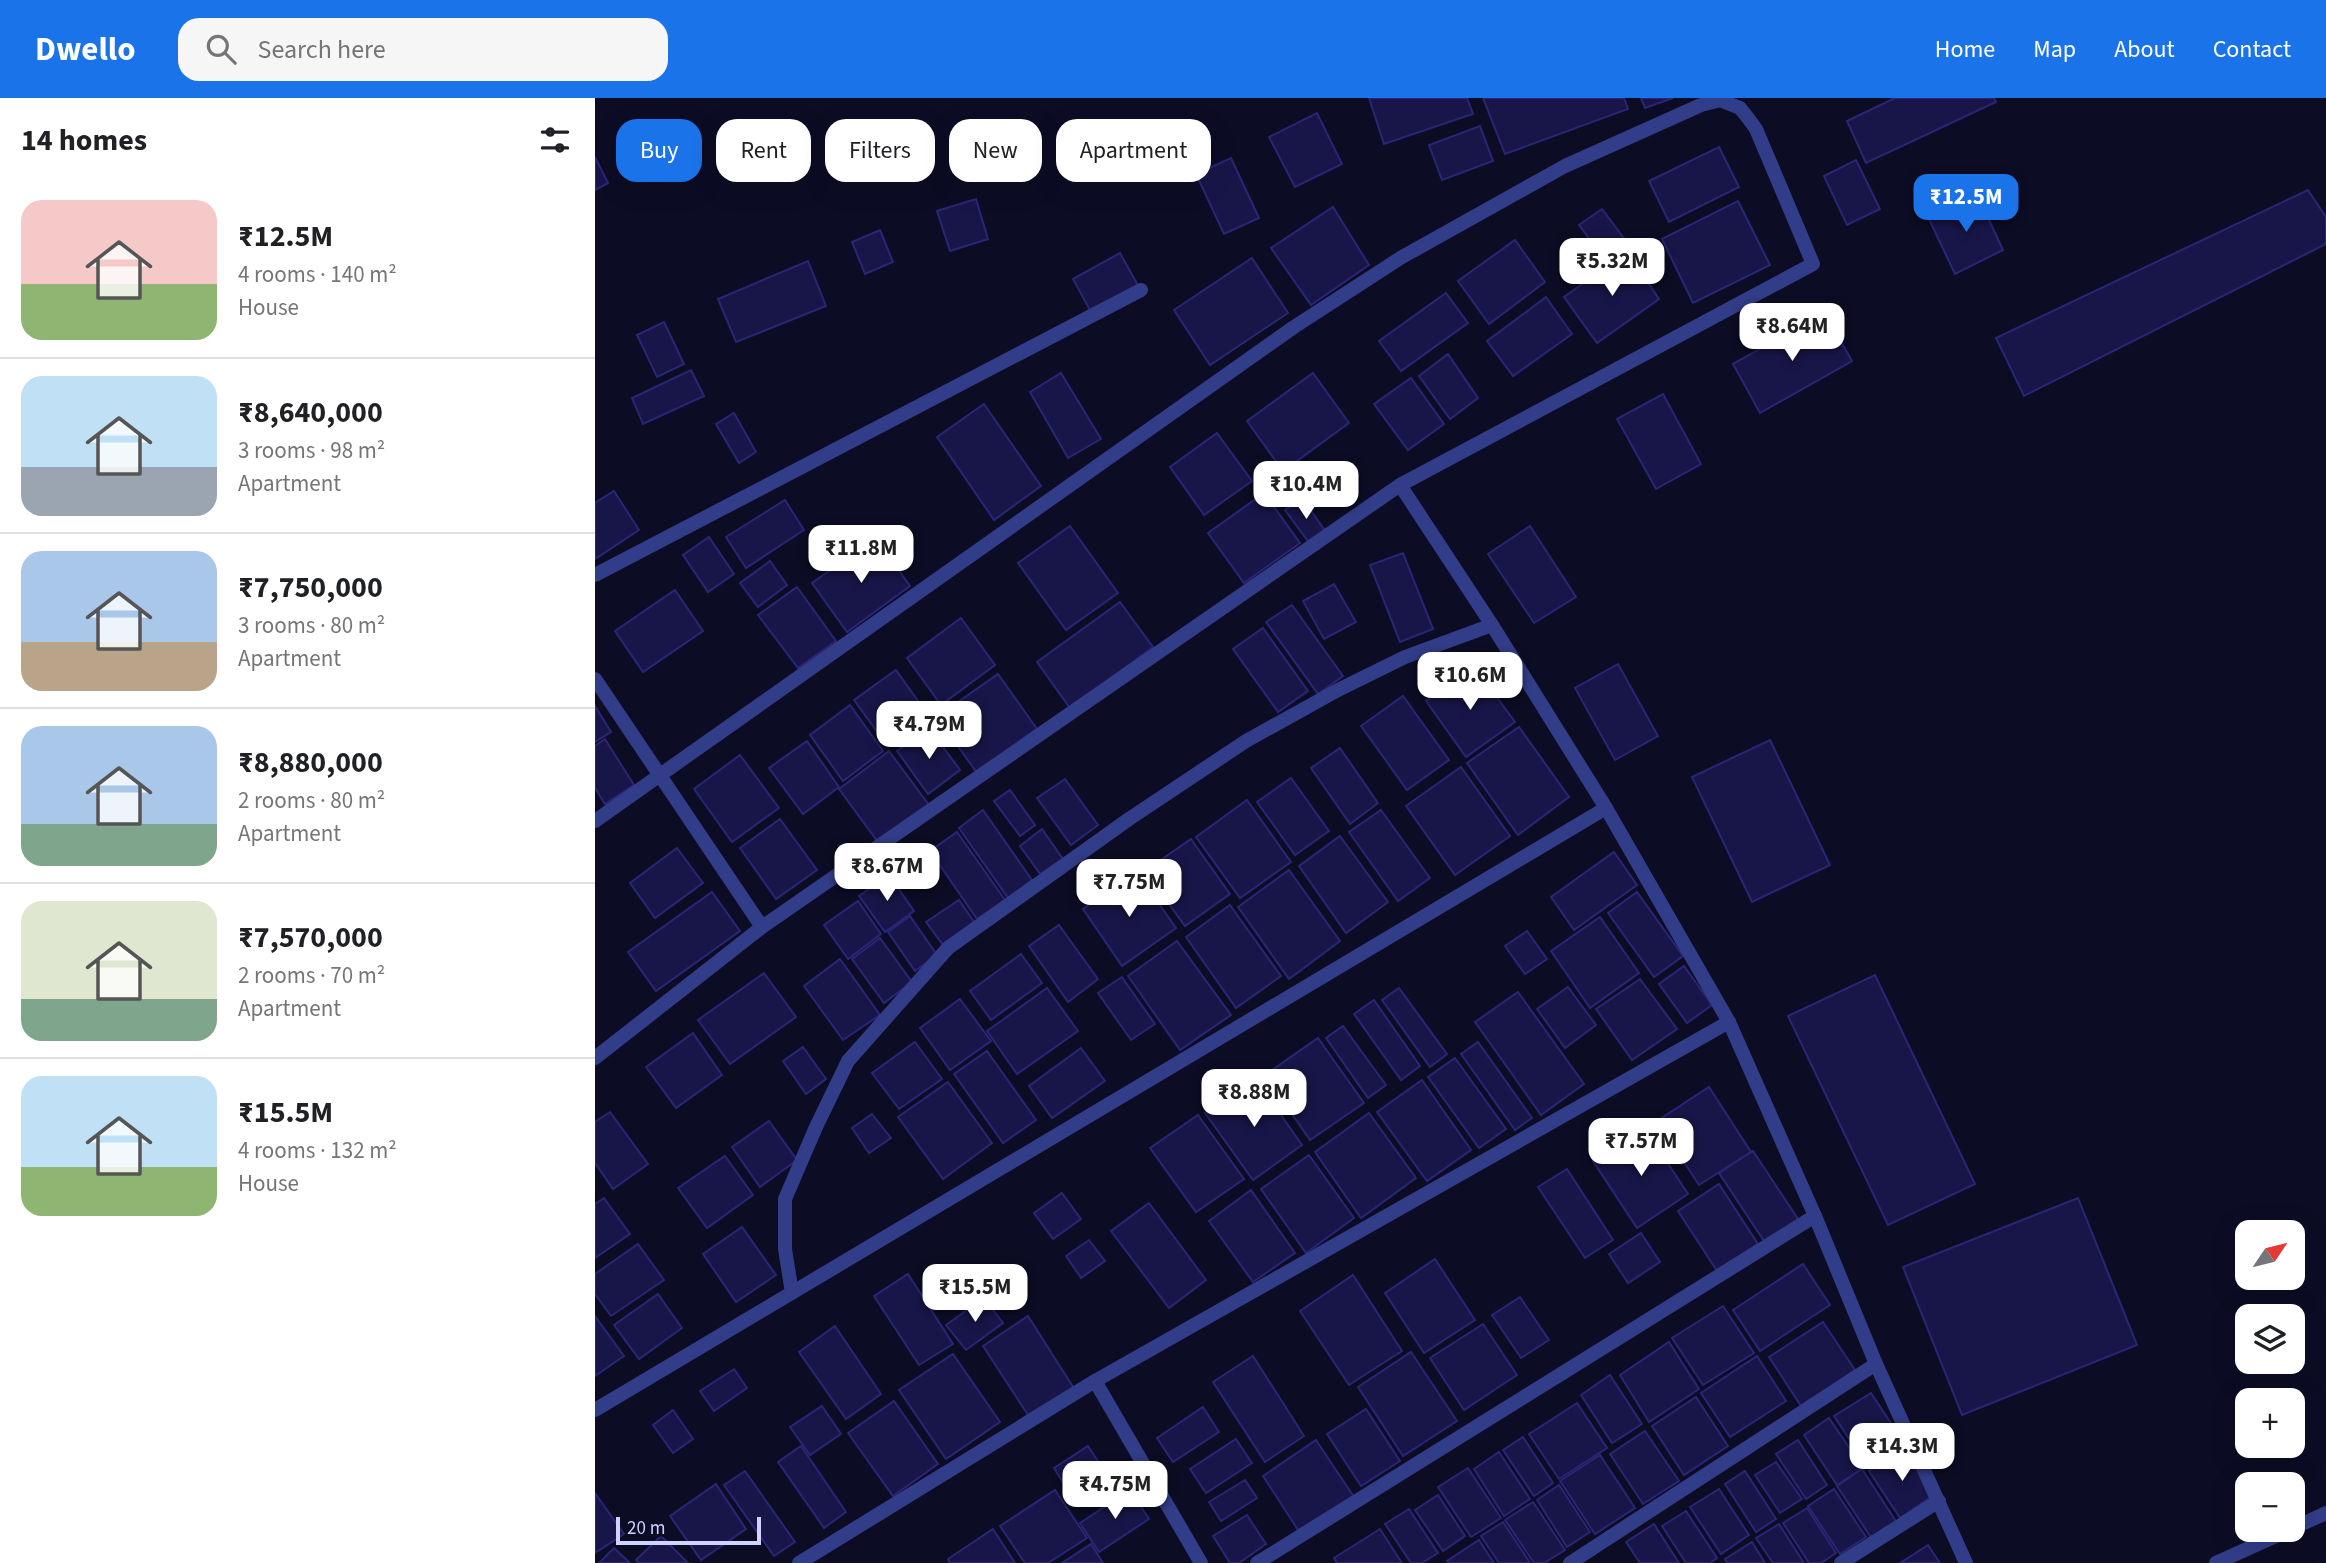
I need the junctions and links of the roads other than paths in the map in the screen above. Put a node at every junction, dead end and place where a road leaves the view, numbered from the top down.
1 (1141, 290) dead end
2 (1399, 485) junction
3 (595, 575) edge
4 (1492, 625) junction
5 (595, 679) edge
6 (660, 775) junction
7 (1606, 808) junction
8 (595, 821) edge
9 (762, 927) junction
10 (1728, 1022) junction
11 (595, 1058) edge
12 (1815, 1216) junction
13 (792, 1293) junction
14 (1876, 1364) junction
15 (1095, 1381) junction
16 (595, 1410) edge
17 (1939, 1501) junction
18 (2326, 1513) edge
19 (2305, 1523) edge
20 (2262, 1542) edge
21 (799, 1563) edge
22 (1202, 1563) edge
23 (1257, 1563) edge
24 (1570, 1563) edge
25 (1841, 1563) edge
26 (1966, 1563) edge
27 (2216, 1563) edge

1 - 3 street
2 - 4 street
2 - 6 street
2 - 9 street
4 - 7 street
4 - 13 street
5 - 6 street
6 - 8 street
6 - 9 street
7 - 10 street
7 - 13 street
9 - 11 street
10 - 12 street
10 - 15 street
12 - 14 street
12 - 23 street
13 - 16 street
14 - 17 street
14 - 24 street
15 - 21 street
15 - 22 street
17 - 25 street
17 - 26 street
18 - 19 street
20 - 27 street

